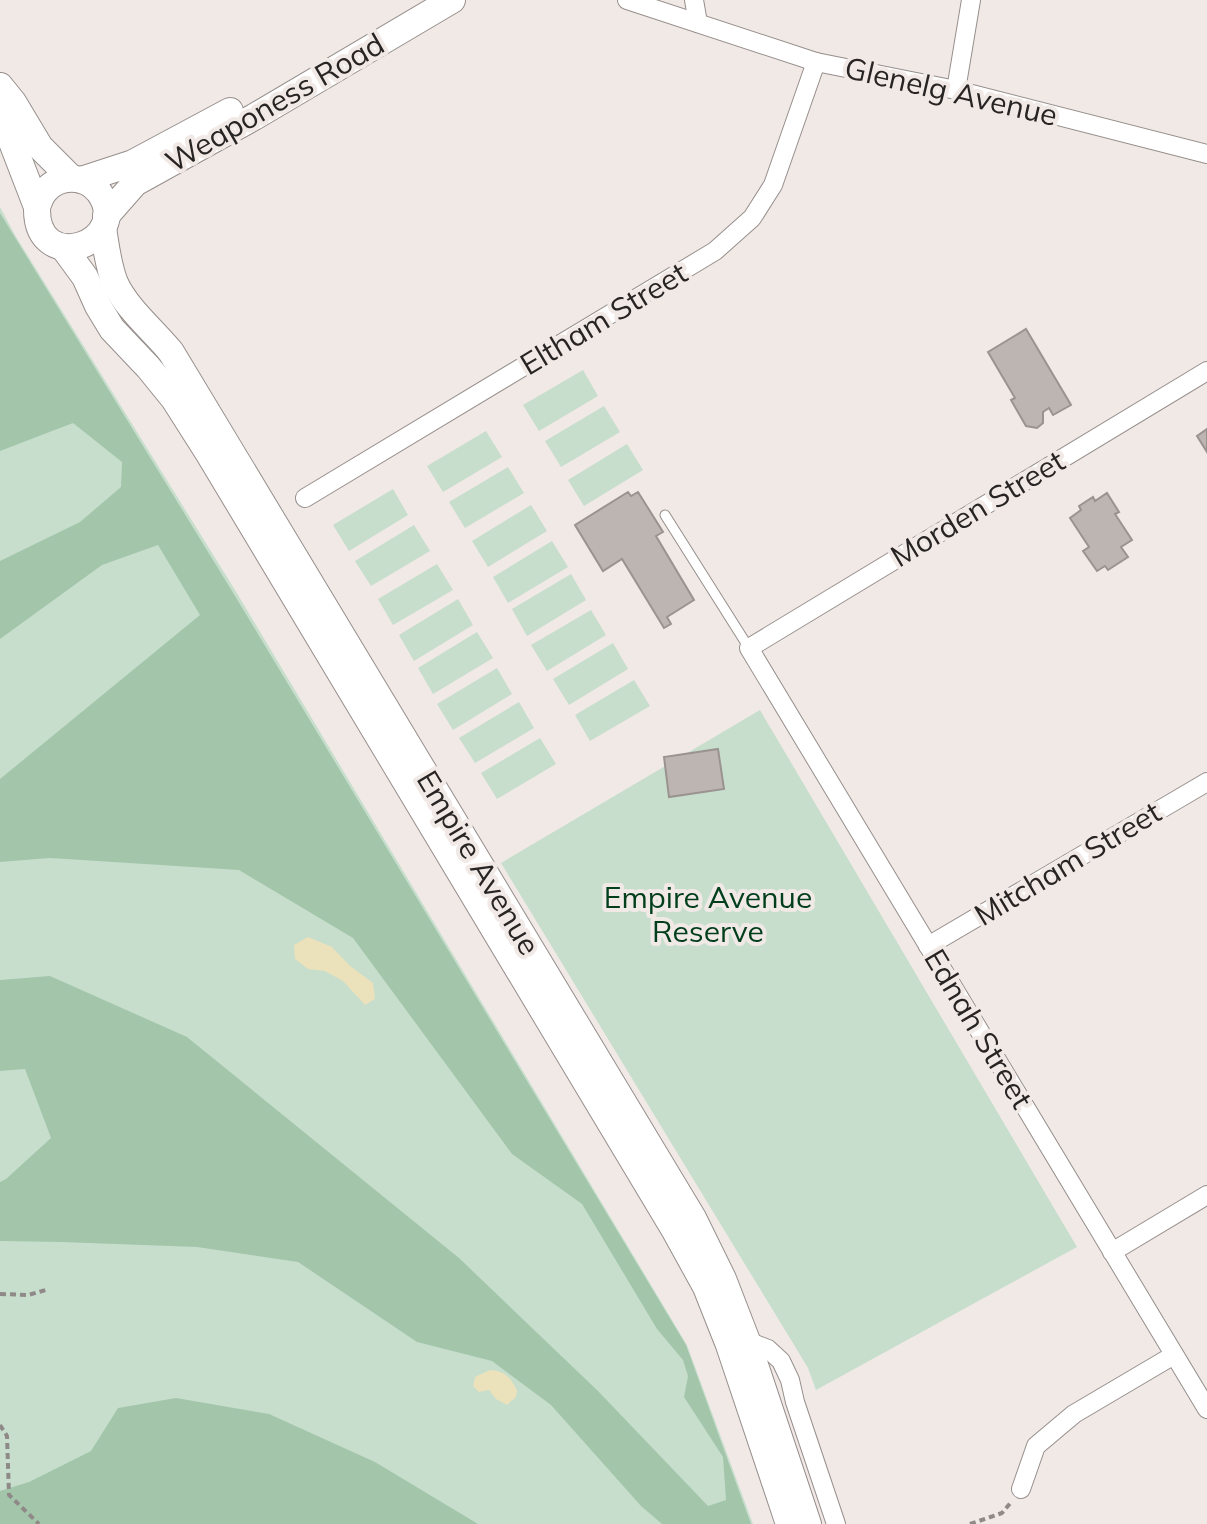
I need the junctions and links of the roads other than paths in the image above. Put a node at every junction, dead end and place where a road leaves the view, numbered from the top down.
1 (627, 0) edge
2 (694, 0) edge
3 (971, 0) edge
4 (434, 2) edge
5 (698, 23) junction
6 (816, 62) junction
7 (0, 86) edge
8 (956, 90) junction
9 (0, 105) edge
10 (1207, 154) edge
11 (76, 179) junction
12 (37, 207) junction
13 (105, 222) junction
14 (63, 247) junction
15 (1207, 371) edge
16 (305, 498) dead end
17 (665, 515) dead end
18 (749, 648) junction
19 (1207, 782) edge
20 (928, 946) junction
21 (1207, 1195) edge
22 (1112, 1252) junction
23 (747, 1341) junction
24 (1174, 1355) junction
25 (1207, 1409) edge
26 (1021, 1489) dead end
27 (789, 1524) edge
28 (808, 1524) edge
29 (836, 1524) edge

1 - 5 street, Glenelg Avenue
2 - 5 street
3 - 8 street
4 - 11 main road, Weaponess Road
4 - 13 main road, Weaponess Road
5 - 6 street, Glenelg Avenue
6 - 8 street, Glenelg Avenue
6 - 16 street, Eltham Street
7 - 11 main road, Empire Avenue
8 - 10 street, Glenelg Avenue
9 - 12 main road, Empire Avenue
11 - 12 main road
11 - 13 main road, Empire Avenue
12 - 14 main road, Empire Avenue
13 - 14 main road
13 - 23 main road, Empire Avenue
14 - 27 main road, Empire Avenue
15 - 18 street, Morden Street
17 - 18 lane
18 - 20 street, Ednah Street
19 - 20 street, Mitcham Street
20 - 22 street, Ednah Street
21 - 22 street
22 - 24 street, Ednah Street
23 - 28 main road, Empire Avenue
23 - 29 street
24 - 25 street, Ednah Street
24 - 26 street

